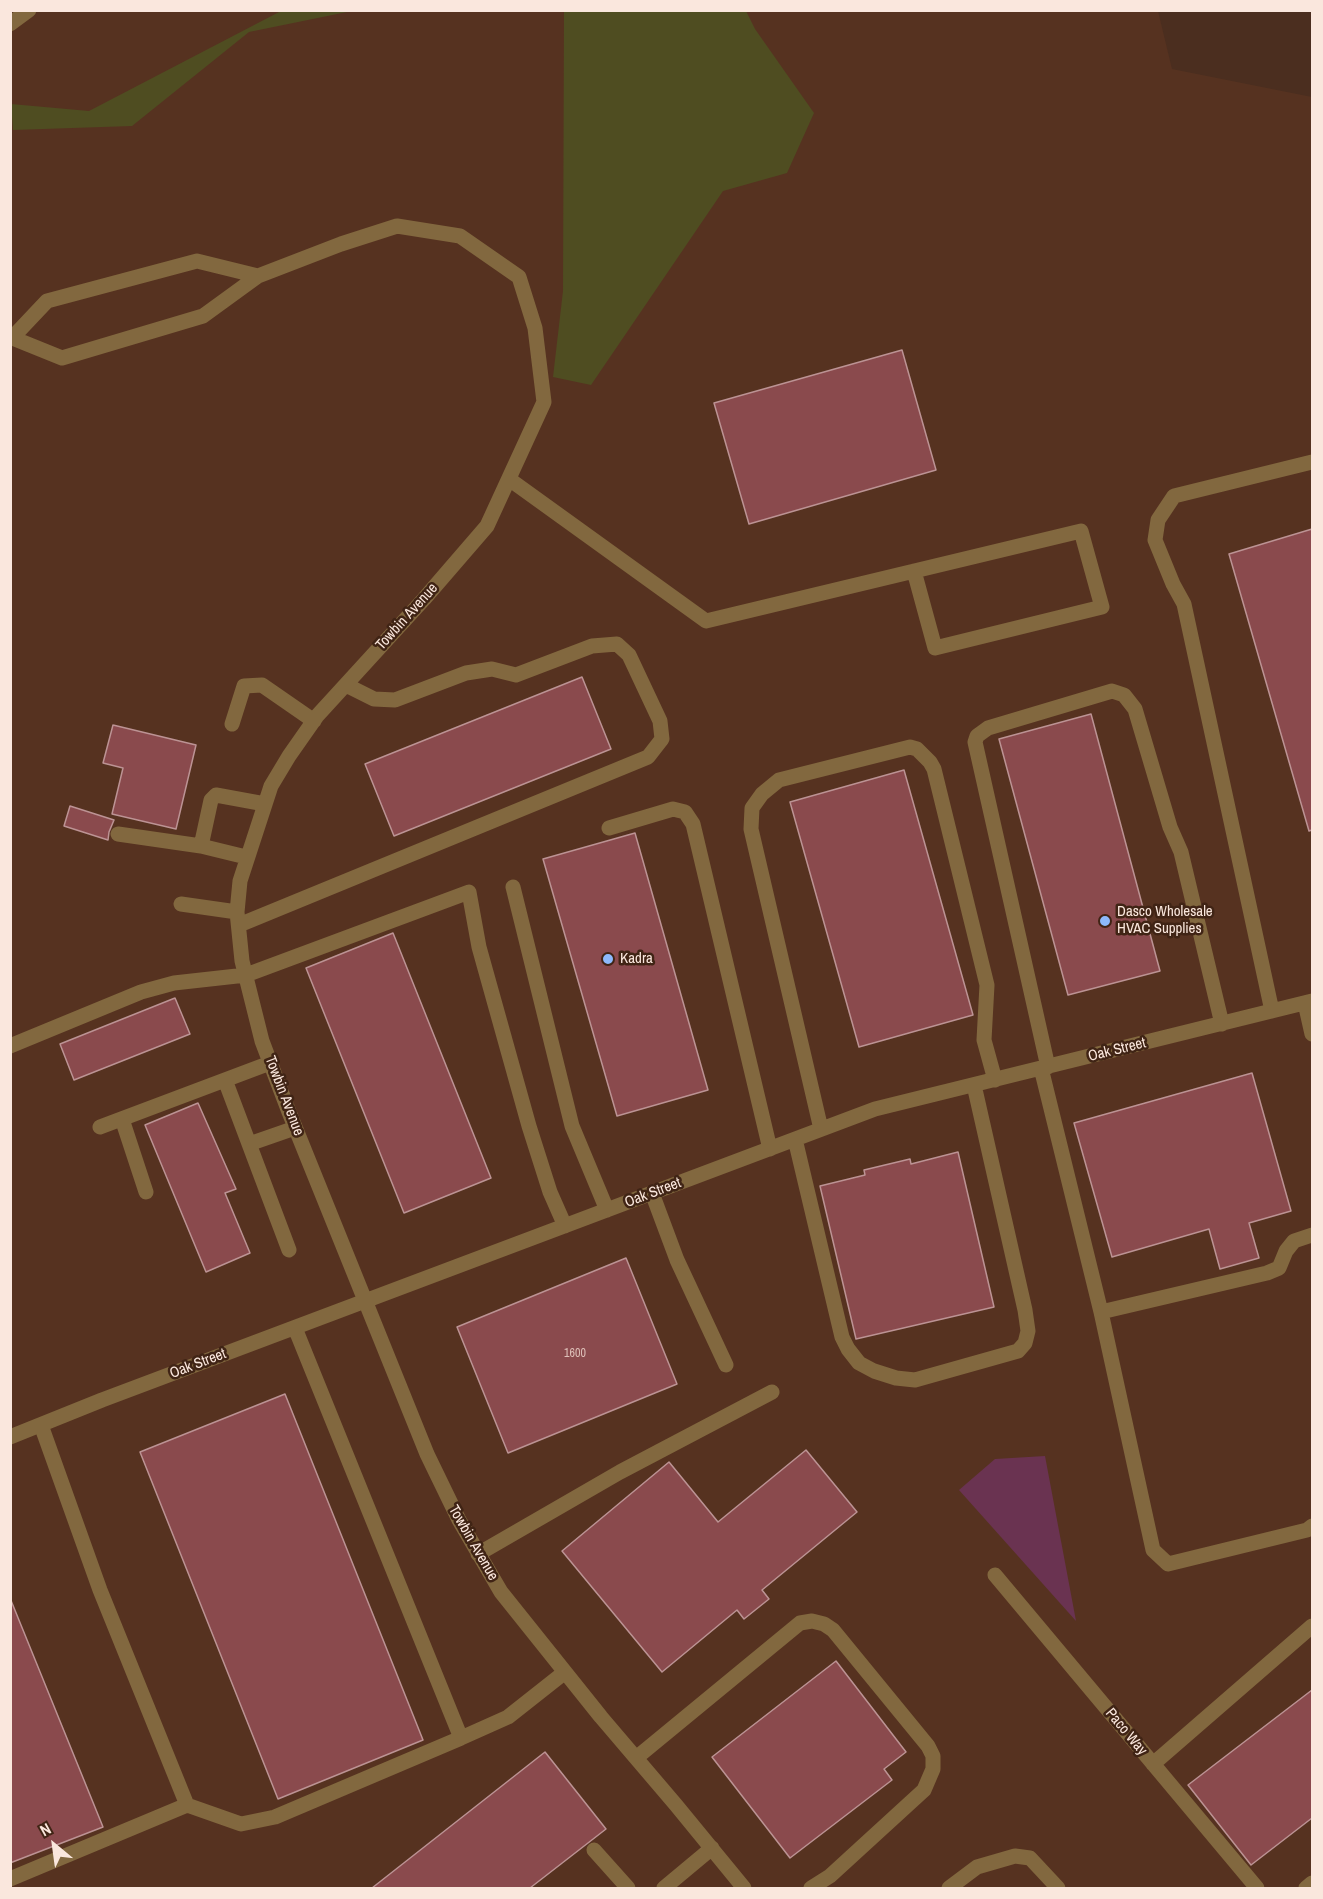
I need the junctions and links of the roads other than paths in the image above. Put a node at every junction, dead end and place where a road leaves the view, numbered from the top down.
1 (29, 10) edge
2 (10, 24) edge
3 (258, 276) junction
4 (12, 337) edge
5 (1312, 462) edge
6 (509, 478) junction
7 (914, 571) junction
8 (346, 685) junction
9 (314, 721) junction
10 (232, 724) dead end
11 (265, 804) junction
12 (609, 828) dead end
13 (118, 834) dead end
14 (201, 846) junction
15 (246, 857) junction
16 (513, 887) dead end
17 (181, 904) dead end
18 (238, 918) junction
19 (246, 975) junction
20 (1309, 1002) edge
21 (1272, 1011) junction
22 (1222, 1024) junction
23 (1312, 1034) edge
24 (10, 1046) edge
25 (270, 1063) junction
26 (1045, 1067) junction
27 (225, 1080) junction
28 (995, 1080) junction
29 (974, 1085) junction
30 (122, 1119) junction
31 (100, 1127) dead end
32 (296, 1128) junction
33 (821, 1130) junction
34 (795, 1139) junction
35 (249, 1144) junction
36 (770, 1149) junction
37 (146, 1192) dead end
38 (652, 1193) junction
39 (607, 1210) junction
40 (565, 1226) junction
41 (1312, 1235) edge
42 (289, 1250) dead end
43 (366, 1301) junction
44 (1101, 1312) junction
45 (295, 1328) junction
46 (726, 1365) dead end
47 (772, 1392) dead end
48 (41, 1425) junction
49 (10, 1437) edge
50 (1312, 1526) edge
51 (478, 1554) junction
52 (995, 1575) dead end
53 (1312, 1626) edge
54 (566, 1672) junction
55 (461, 1738) junction
56 (636, 1758) junction
57 (1153, 1764) junction
58 (187, 1805) junction
59 (712, 1848) junction
60 (594, 1850) dead end
61 (10, 1878) edge
62 (1312, 1883) edge
63 (628, 1888) edge
64 (664, 1888) edge
65 (744, 1888) edge
66 (811, 1888) edge
67 (949, 1888) edge
68 (1058, 1888) edge
69 (1257, 1888) edge
70 (1306, 1888) edge

1 - 2 street
3 - 4 street
3 - 4 street
3 - 6 street, Towbin Avenue
5 - 21 street
6 - 7 street
6 - 8 street, Towbin Avenue
7 - 7 street
8 - 9 street, Towbin Avenue
8 - 18 street
9 - 10 street
9 - 11 street, Towbin Avenue
11 - 14 street
11 - 15 street, Towbin Avenue
12 - 36 street
13 - 14 street
14 - 15 street
15 - 18 street, Towbin Avenue
16 - 39 street
17 - 18 street
18 - 19 street, Towbin Avenue
19 - 24 street
19 - 25 street, Towbin Avenue
19 - 40 street
20 - 21 street, Oak Street
20 - 23 street
21 - 22 street, Oak Street
22 - 26 street, Oak Street
22 - 26 street
25 - 27 street
25 - 32 street, Towbin Avenue
26 - 28 street, Oak Street
26 - 44 street
27 - 30 street
27 - 35 street
28 - 29 street, Oak Street
28 - 33 street
29 - 33 street, Oak Street
29 - 34 street
30 - 31 street
30 - 37 street
32 - 35 street
32 - 43 street, Towbin Avenue
33 - 34 street, Oak Street
34 - 36 street, Oak Street
35 - 42 street
36 - 38 street, Oak Street
38 - 39 street, Oak Street
38 - 46 street
39 - 40 street, Oak Street
40 - 43 street, Oak Street
41 - 44 street
43 - 45 street, Oak Street
43 - 51 street, Towbin Avenue
44 - 50 street
45 - 48 street, Oak Street
45 - 55 street
47 - 51 street
48 - 49 street, Oak Street
48 - 58 street
51 - 54 street, Towbin Avenue
52 - 57 street, Paco Way
53 - 57 street
54 - 55 street
54 - 56 street, Towbin Avenue
55 - 58 street
56 - 59 street, Towbin Avenue
56 - 66 street
57 - 69 street, Paco Way
58 - 61 street
59 - 64 street
59 - 65 street, Towbin Avenue
60 - 63 street
62 - 70 street
67 - 68 street

